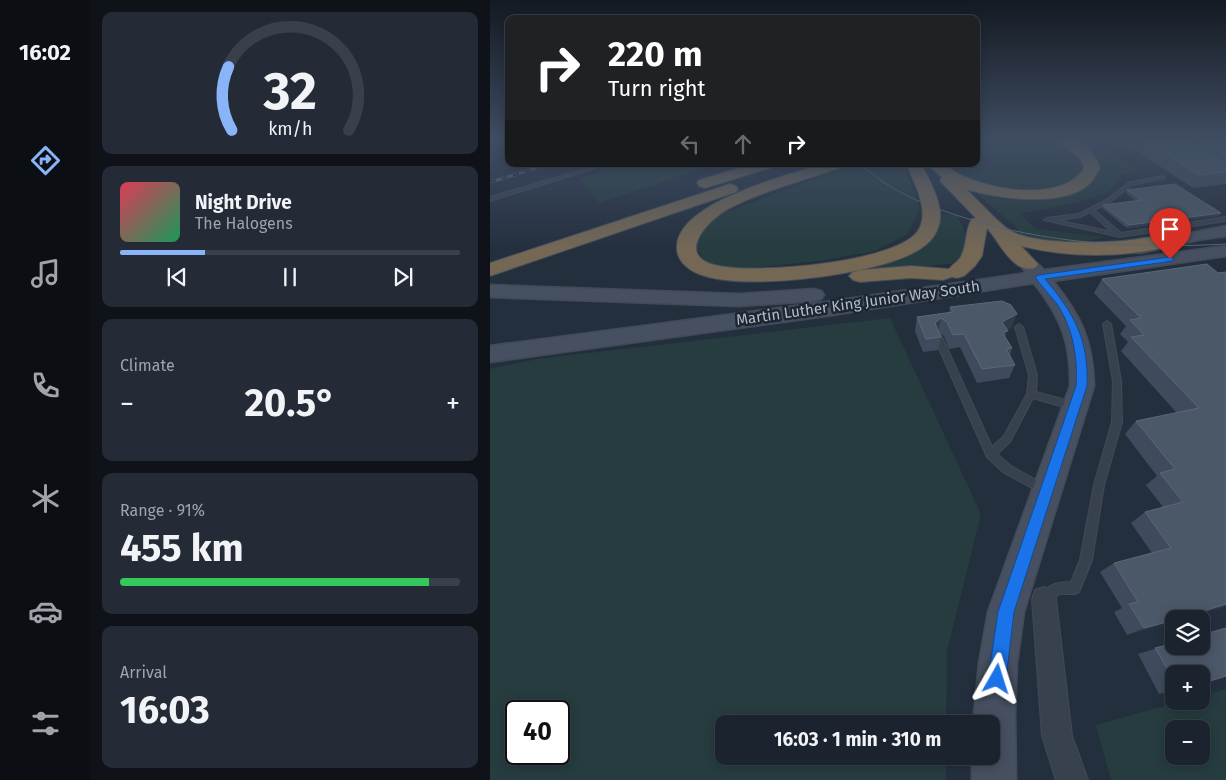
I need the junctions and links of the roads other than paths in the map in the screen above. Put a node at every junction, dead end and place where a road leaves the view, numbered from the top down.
1 (565, 176) edge
2 (728, 176) edge
3 (782, 176) edge
4 (788, 176) edge
5 (920, 176) edge
6 (929, 176) edge
7 (944, 176) edge
8 (952, 176) edge
9 (1087, 176) edge
10 (1162, 177) dead end
11 (490, 199) edge
12 (721, 206) junction
13 (1090, 210) junction
14 (1226, 219) edge
15 (978, 223) junction
16 (1226, 231) edge
17 (546, 233) dead end
18 (1120, 235) junction
19 (1006, 239) junction
20 (1164, 242) junction
21 (1226, 251) edge
22 (490, 270) edge
23 (1033, 270) junction
24 (950, 273) junction
25 (490, 291) edge
26 (1107, 324) dead end
27 (1019, 327) edge
28 (938, 337) edge
29 (490, 354) edge
30 (1031, 394) junction
31 (1076, 406) junction
32 (990, 454) junction
33 (1047, 491) junction
34 (1044, 600) joint
35 (994, 780) edge
36 (1072, 780) edge

1 - 11 lane
2 - 17 highway
3 - 22 highway
4 - 12 highway
5 - 12 highway
6 - 15 highway
7 - 19 highway
8 - 9 highway
10 - 13 lane
12 - 24 highway
13 - 18 lane
13 - 18 lane
14 - 18 lane
15 - 19 highway
15 - 24 highway
16 - 20 main road, Martin Luther King Junior Way South
19 - 20 highway
19 - 23 highway
20 - 23 main road, Martin Luther King Junior Way South
21 - 23 main road, Martin Luther King Junior Way South
23 - 24 main road, Martin Luther King Junior Way South
23 - 29 main road, Martin Luther King Junior Way South
23 - 31 main road
24 - 25 main road, Martin Luther King Junior Way South
26 - 34 lane
27 - 30 lane
28 - 32 lane
30 - 31 lane
30 - 32 lane
31 - 33 main road
32 - 33 lane
33 - 35 main road
34 - 36 street

